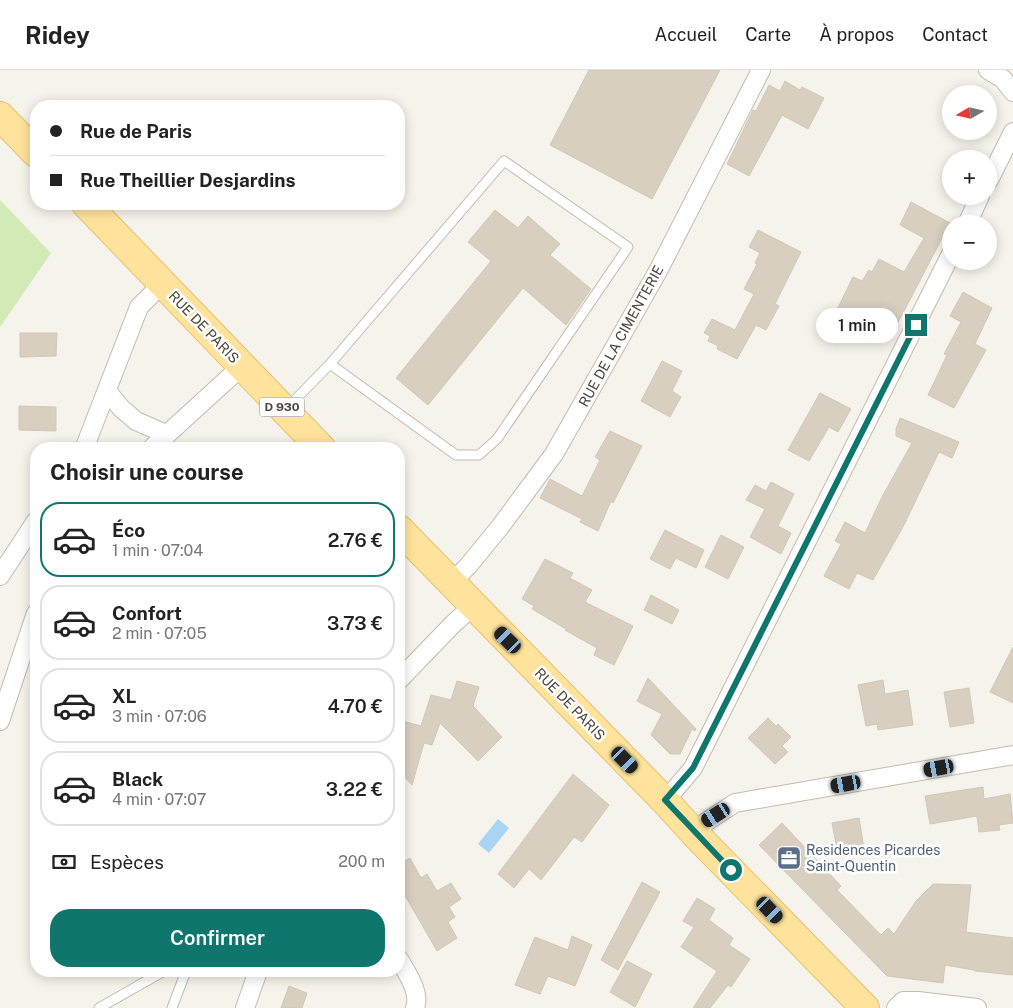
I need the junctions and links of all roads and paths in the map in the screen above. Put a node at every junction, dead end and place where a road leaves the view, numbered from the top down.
1 (761, 70) edge
2 (988, 70) edge
3 (1013, 92) edge
4 (0, 116) edge
5 (1013, 132) edge
6 (30, 147) edge
7 (997, 164) edge
8 (92, 210) edge
9 (943, 270) edge
10 (162, 284) junction
11 (330, 364) junction
12 (242, 366) junction
13 (107, 391) junction
14 (285, 410) junction
15 (166, 434) junction
16 (87, 442) edge
17 (158, 442) edge
18 (315, 442) edge
19 (30, 530) edge
20 (405, 535) edge
21 (0, 576) edge
22 (451, 583) junction
23 (474, 606) junction
24 (30, 627) edge
25 (405, 674) edge
26 (5, 687) edge
27 (0, 721) edge
28 (1013, 755) edge
29 (665, 800) junction
30 (695, 834) junction
31 (405, 970) edge
32 (153, 977) edge
33 (184, 977) edge
34 (256, 977) edge
35 (99, 1008) edge
36 (172, 1008) edge
37 (245, 1008) edge
38 (415, 1008) edge
39 (865, 1008) edge
40 (896, 1008) edge
41 (977, 1008) edge

1 - 22 street, RUE DE LA CIMENTERIE
2 - 3 street
4 - 6 main road
5 - 7 street
8 - 10 main road, RUE DE PARIS / D 930
9 - 29 street
10 - 12 main road, RUE DE PARIS / D 930
10 - 13 street
11 - 11 lane
11 - 14 lane
12 - 14 main road, RUE DE PARIS / D 930
12 - 15 street
13 - 15 street
13 - 16 street
14 - 18 main road, RUE DE PARIS / D 930
15 - 17 street
19 - 21 street
20 - 22 main road, RUE DE PARIS
22 - 23 main road, RUE DE PARIS
23 - 25 street
23 - 29 main road, RUE DE PARIS
24 - 26 street
26 - 27 street
28 - 30 street
29 - 30 main road, RUE DE PARIS
30 - 39 main road, RUE DE PARIS
31 - 38 street
32 - 35 lane
33 - 36 lane
34 - 37 street
40 - 41 street

